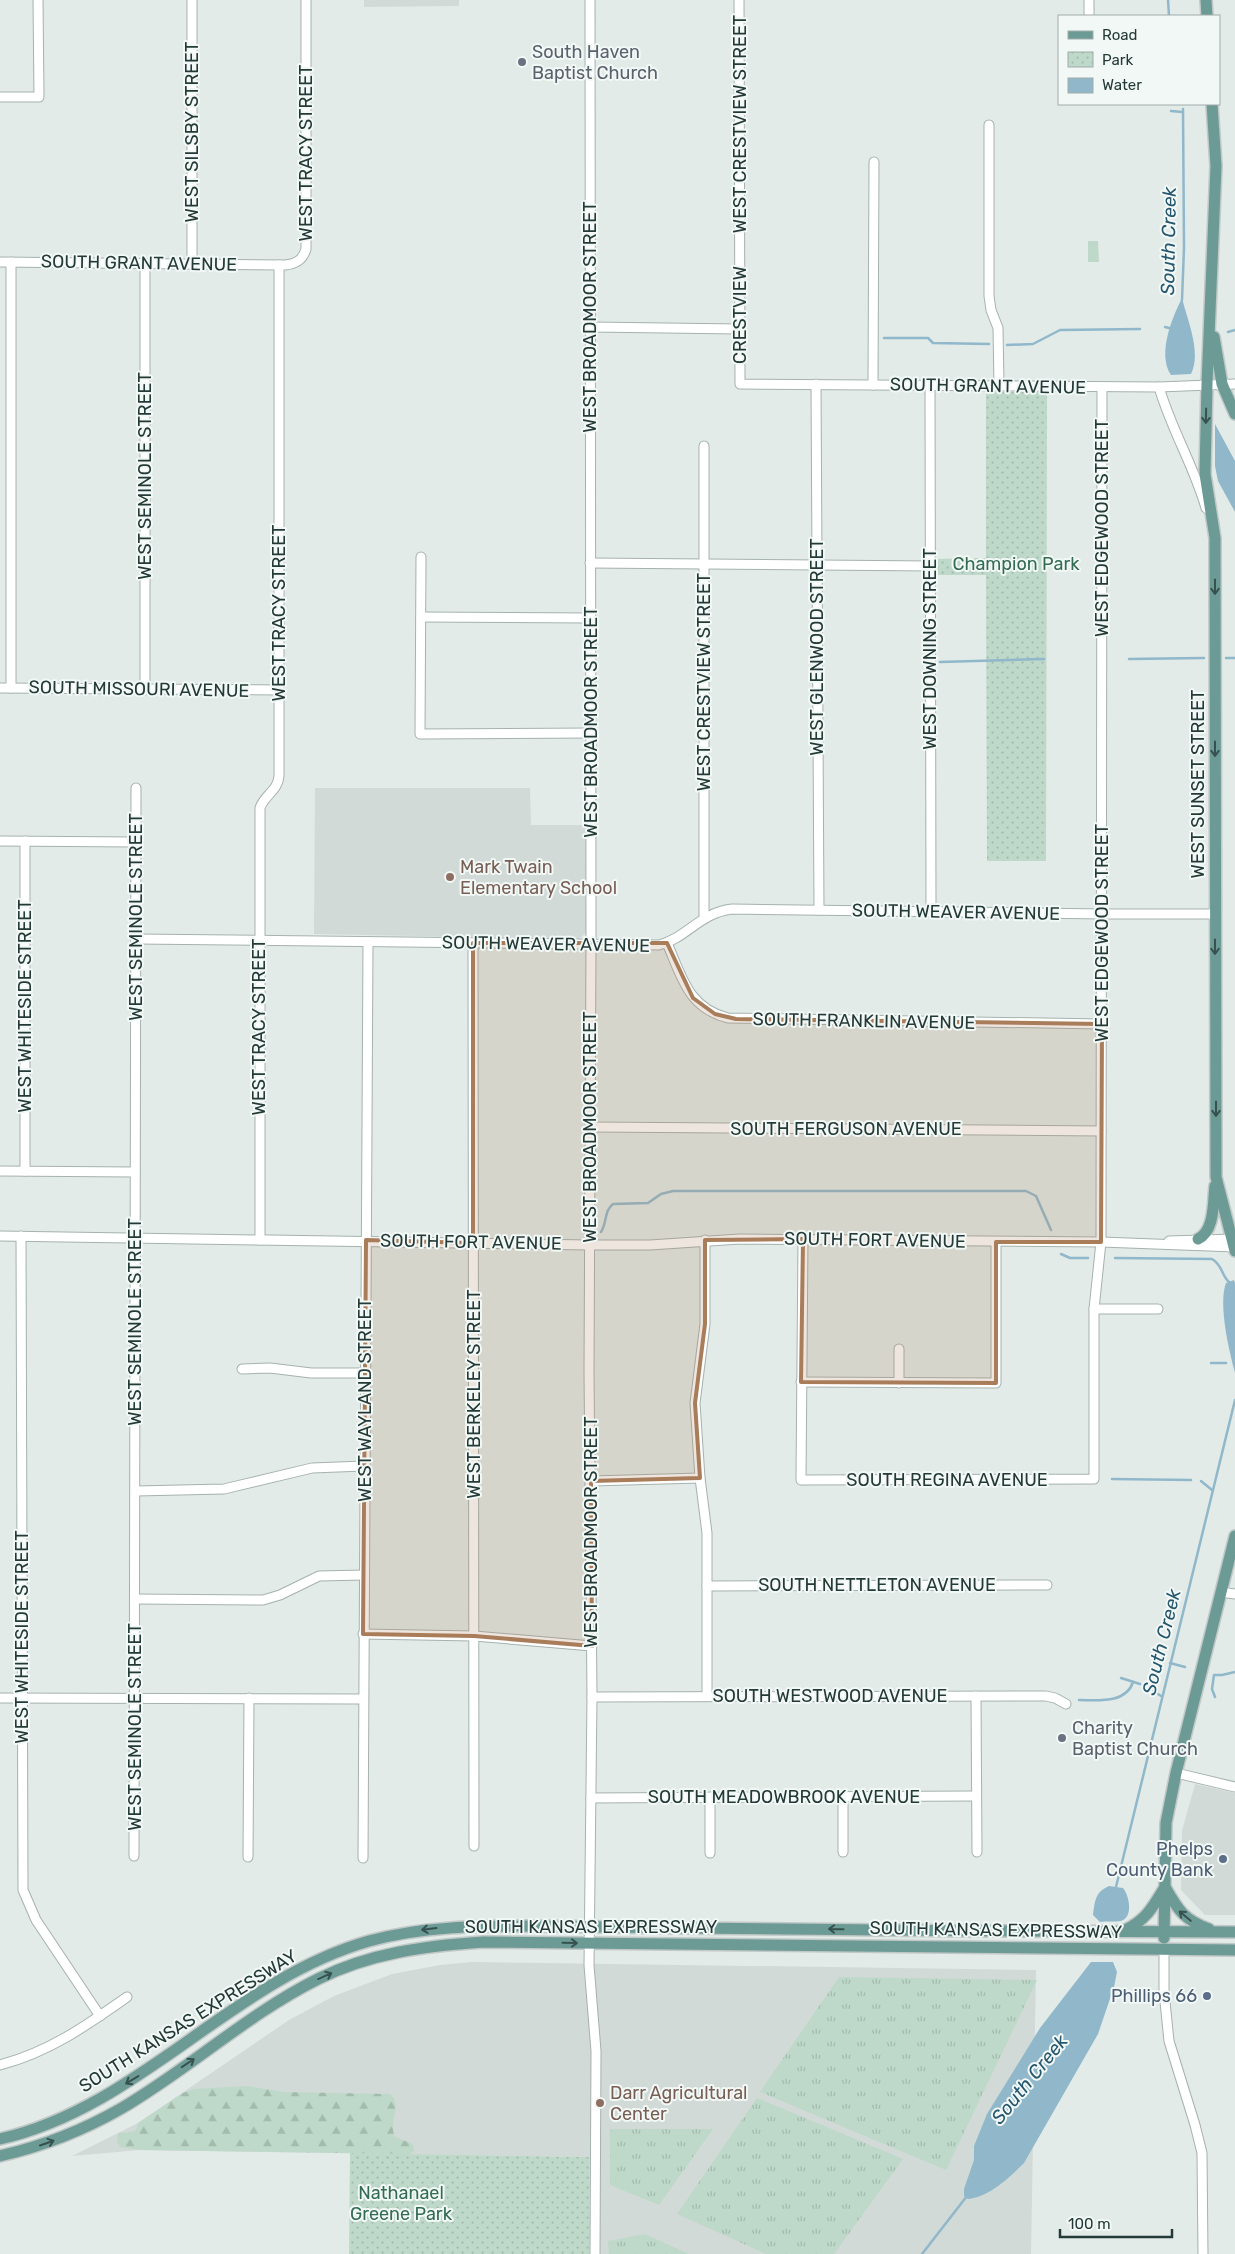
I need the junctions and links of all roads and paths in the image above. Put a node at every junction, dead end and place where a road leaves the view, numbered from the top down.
1 (38, 0) edge
2 (192, 0) edge
3 (306, 0) edge
4 (590, 0) edge
5 (739, 0) edge
6 (1089, 0) edge
7 (1206, 0) edge
8 (1089, 15) edge
9 (1207, 15) edge
10 (0, 97) edge
11 (1212, 105) edge
12 (989, 125) dead end
13 (874, 162) dead end
14 (740, 247) joint
15 (0, 262) edge
16 (10, 262) junction
17 (145, 263) junction
18 (192, 264) junction
19 (278, 265) junction
20 (1211, 315) junction
21 (590, 327) junction
22 (739, 329) junction
23 (740, 384) joint
24 (816, 384) junction
25 (1206, 384) junction
26 (1222, 384) junction
27 (1235, 384) edge
28 (874, 385) junction
29 (930, 385) junction
30 (999, 386) junction
31 (1102, 387) junction
32 (1159, 387) junction
33 (1235, 414) edge
34 (704, 446) dead end
35 (1215, 538) junction
36 (421, 557) dead end
37 (590, 563) junction
38 (704, 564) junction
39 (817, 565) junction
40 (930, 566) junction
41 (421, 618) junction
42 (590, 618) junction
43 (0, 688) edge
44 (11, 688) junction
45 (145, 690) junction
46 (279, 690) junction
47 (592, 733) junction
48 (136, 788) dead end
49 (0, 841) edge
50 (25, 841) junction
51 (135, 842) junction
52 (819, 910) junction
53 (931, 912) junction
54 (1103, 914) junction
55 (1215, 914) junction
56 (704, 917) junction
57 (137, 939) junction
58 (259, 939) junction
59 (368, 942) junction
60 (473, 943) junction
61 (667, 943) junction
62 (592, 944) junction
63 (1102, 1024) junction
64 (590, 1128) junction
65 (1101, 1131) junction
66 (0, 1171) edge
67 (25, 1171) junction
68 (135, 1172) junction
69 (1216, 1177) junction
70 (0, 1236) edge
71 (21, 1236) junction
72 (136, 1238) junction
73 (803, 1239) junction
74 (1198, 1239) junction
75 (260, 1240) junction
76 (366, 1240) junction
77 (705, 1240) junction
78 (473, 1242) junction
79 (996, 1242) junction
80 (1101, 1242) junction
81 (1151, 1243) junction
82 (590, 1245) junction
83 (1234, 1245) edge
84 (1094, 1308) junction
85 (1158, 1310) dead end
86 (899, 1349) dead end
87 (242, 1370) dead end
88 (364, 1373) junction
89 (801, 1382) junction
90 (899, 1383) junction
91 (364, 1466) junction
92 (700, 1478) junction
93 (1094, 1479) joint
94 (590, 1481) junction
95 (136, 1491) junction
96 (1235, 1536) edge
97 (364, 1575) junction
98 (1047, 1585) dead end
99 (707, 1586) junction
100 (1221, 1592) junction
101 (1235, 1594) edge
102 (136, 1599) junction
103 (363, 1634) junction
104 (474, 1636) junction
105 (592, 1646) junction
106 (707, 1696) junction
107 (976, 1696) junction
108 (592, 1697) junction
109 (0, 1698) edge
110 (23, 1698) junction
111 (135, 1698) junction
112 (249, 1698) junction
113 (363, 1699) junction
114 (1066, 1704) dead end
115 (1176, 1773) junction
116 (1235, 1788) edge
117 (976, 1796) junction
118 (843, 1797) junction
119 (591, 1798) junction
120 (710, 1798) junction
121 (474, 1846) dead end
122 (843, 1852) dead end
123 (977, 1852) dead end
124 (710, 1853) dead end
125 (134, 1856) dead end
126 (248, 1857) dead end
127 (363, 1858) dead end
128 (1165, 1887) junction
129 (589, 1927) junction
130 (1121, 1932) junction
131 (1164, 1932) junction
132 (1217, 1932) junction
133 (1235, 1932) edge
134 (589, 1943) junction
135 (1164, 1950) junction
136 (1235, 1950) edge
137 (127, 1997) dead end
138 (100, 2016) junction
139 (0, 2065) edge
140 (0, 2139) edge
141 (0, 2156) edge
142 (595, 2254) edge
143 (1203, 2254) edge

1 - 10 street
2 - 18 street, WEST SILSBY STREET
3 - 19 street, WEST TRACY STREET
4 - 21 street, WEST BROADMOOR STREET
5 - 14 street, WEST CRESTVIEW STREET
6 - 8 street
7 - 9 main road
11 - 20 main road, WEST SUNSET STREET
12 - 30 street
13 - 28 street
14 - 22 street, CRESTVIEW
15 - 16 street, SOUTH GRANT AVENUE
16 - 17 street, SOUTH GRANT AVENUE
16 - 44 street
17 - 18 street, SOUTH GRANT AVENUE
17 - 45 street, WEST SEMINOLE STREET
18 - 19 street, SOUTH GRANT AVENUE
19 - 46 street, WEST TRACY STREET
20 - 25 main road, WEST SUNSET STREET
20 - 26 main road, WEST SUNSET STREET
21 - 22 street
21 - 37 street, WEST BROADMOOR STREET
22 - 23 street, CRESTVIEW
23 - 24 street, SOUTH GRANT AVENUE
24 - 28 street, SOUTH GRANT AVENUE
24 - 39 street, WEST GLENWOOD STREET
25 - 26 street, SOUTH GRANT AVENUE
25 - 32 street, SOUTH GRANT AVENUE
25 -> 35 main road, WEST SUNSET STREET
26 - 27 street, SOUTH GRANT AVENUE
26 - 33 main road, WEST SUNSET STREET
28 - 29 street, SOUTH GRANT AVENUE
29 - 30 street, SOUTH GRANT AVENUE
29 - 40 street, WEST DOWNING STREET
30 - 31 street, SOUTH GRANT AVENUE
31 - 32 street, SOUTH GRANT AVENUE
31 - 54 street, WEST EDGEWOOD STREET
32 - 35 street
34 - 38 street, WEST CRESTVIEW STREET
35 -> 55 main road, WEST SUNSET STREET
36 - 41 street
37 - 38 street
37 - 42 street, WEST BROADMOOR STREET
38 - 39 street
38 - 56 street, WEST CRESTVIEW STREET
39 - 40 street
39 - 52 street, WEST GLENWOOD STREET
40 - 53 street, WEST DOWNING STREET
41 - 42 street
41 - 47 street
42 - 47 street, WEST BROADMOOR STREET
43 - 44 street, SOUTH MISSOURI AVENUE
44 - 45 street, SOUTH MISSOURI AVENUE
45 - 46 street, SOUTH MISSOURI AVENUE
46 - 58 street, WEST TRACY STREET
47 - 62 street, WEST BROADMOOR STREET
48 - 51 street, WEST SEMINOLE STREET
49 - 50 street
50 - 51 street
50 - 67 street, WEST WHITESIDE STREET
51 - 57 street, WEST SEMINOLE STREET
52 - 53 street, SOUTH WEAVER AVENUE
52 - 56 street, SOUTH WEAVER AVENUE
53 - 54 street, SOUTH WEAVER AVENUE
54 - 55 street, SOUTH WEAVER AVENUE
54 - 63 street, WEST EDGEWOOD STREET
55 -> 69 main road, WEST SUNSET STREET
56 - 61 street, SOUTH WEAVER AVENUE
57 - 58 street, SOUTH WEAVER AVENUE
57 - 68 street, WEST SEMINOLE STREET
58 - 59 street, SOUTH WEAVER AVENUE
58 - 75 street, WEST TRACY STREET
59 - 60 street, SOUTH WEAVER AVENUE
59 - 76 street, WEST WAYLAND STREET
60 - 62 street, SOUTH WEAVER AVENUE
60 - 78 street, WEST BERKELEY STREET
61 - 62 street, SOUTH WEAVER AVENUE
61 - 63 street, SOUTH FRANKLIN AVENUE
62 - 64 street, WEST BROADMOOR STREET
63 - 65 street, WEST EDGEWOOD STREET
64 - 65 street, SOUTH FERGUSON AVENUE
64 - 82 street, WEST BROADMOOR STREET
65 - 80 street, WEST EDGEWOOD STREET
66 - 67 street
67 - 68 street
68 - 72 street, WEST SEMINOLE STREET
69 - 74 main road
69 - 83 main road, WEST SUNSET STREET
70 - 71 street, SOUTH FORT AVENUE
71 - 72 street, SOUTH FORT AVENUE
71 - 110 street, WEST WHITESIDE STREET
72 - 75 street, SOUTH FORT AVENUE
72 - 95 street, WEST SEMINOLE STREET
73 - 77 street, SOUTH FORT AVENUE
73 - 79 street, SOUTH FORT AVENUE
73 - 89 street
74 - 81 street, SOUTH FORT AVENUE
74 - 83 street, SOUTH FORT AVENUE
75 - 76 street, SOUTH FORT AVENUE
76 - 78 street, SOUTH FORT AVENUE
76 - 88 street, WEST WAYLAND STREET
77 - 82 street, SOUTH FORT AVENUE
77 - 92 street
78 - 82 street, SOUTH FORT AVENUE
78 - 104 street, WEST BERKELEY STREET
79 - 80 street, SOUTH FORT AVENUE
79 - 90 street
80 - 81 street, SOUTH FORT AVENUE
80 - 84 street, WEST EDGEWOOD STREET
81 - 83 street, SOUTH FORT AVENUE
82 - 94 street, WEST BROADMOOR STREET
84 - 85 street
84 - 93 street, WEST EDGEWOOD STREET
86 - 90 street
87 - 88 street
88 - 91 street, WEST WAYLAND STREET
89 - 90 street
89 - 93 street, SOUTH REGINA AVENUE
91 - 95 street
91 - 97 street, WEST WAYLAND STREET
92 - 94 street
92 - 99 street
94 - 105 street, WEST BROADMOOR STREET
95 - 102 street, WEST SEMINOLE STREET
96 - 100 main road
97 - 102 street
97 - 103 street, WEST WAYLAND STREET
98 - 99 street, SOUTH NETTLETON AVENUE
99 - 106 street
100 - 101 street
100 - 115 main road
102 - 111 street, WEST SEMINOLE STREET
103 - 104 street
103 - 113 street, WEST WAYLAND STREET
104 - 105 street
104 - 121 street, WEST BERKELEY STREET
105 - 108 street, WEST BROADMOOR STREET
106 - 107 street, SOUTH WESTWOOD AVENUE
106 - 108 street, SOUTH WESTWOOD AVENUE
107 - 114 street, SOUTH WESTWOOD AVENUE
107 - 117 street
108 - 119 street, WEST BROADMOOR STREET
109 - 110 street
110 - 111 street
110 - 138 street, WEST WHITESIDE STREET
111 - 112 street
111 - 125 street, WEST SEMINOLE STREET
112 - 113 street
112 - 126 street
113 - 127 street, WEST WAYLAND STREET
115 - 116 street
115 - 128 main road
117 - 118 street, SOUTH MEADOWBROOK AVENUE
117 - 123 street
118 - 120 street, SOUTH MEADOWBROOK AVENUE
118 - 122 street
119 - 120 street, SOUTH MEADOWBROOK AVENUE
119 - 129 street, WEST BROADMOOR STREET
120 - 124 street
128 - 130 main road
128 - 131 main road
132 -> 128 main road
130 -> 129 main road, SOUTH KANSAS EXPRESSWAY
129 - 134 street, WEST BROADMOOR STREET
129 -> 140 main road, SOUTH KANSAS EXPRESSWAY
130 - 131 main road, SOUTH KANSAS EXPRESSWAY
131 - 132 main road, SOUTH KANSAS EXPRESSWAY
131 - 135 main road
132 - 133 main road, SOUTH KANSAS EXPRESSWAY
134 - 135 main road, SOUTH KANSAS EXPRESSWAY
141 -> 134 main road, SOUTH KANSAS EXPRESSWAY
134 - 142 street, WEST BROADMOOR STREET
135 - 136 main road, SOUTH KANSAS EXPRESSWAY
135 - 143 street
137 - 138 street
138 - 139 street

